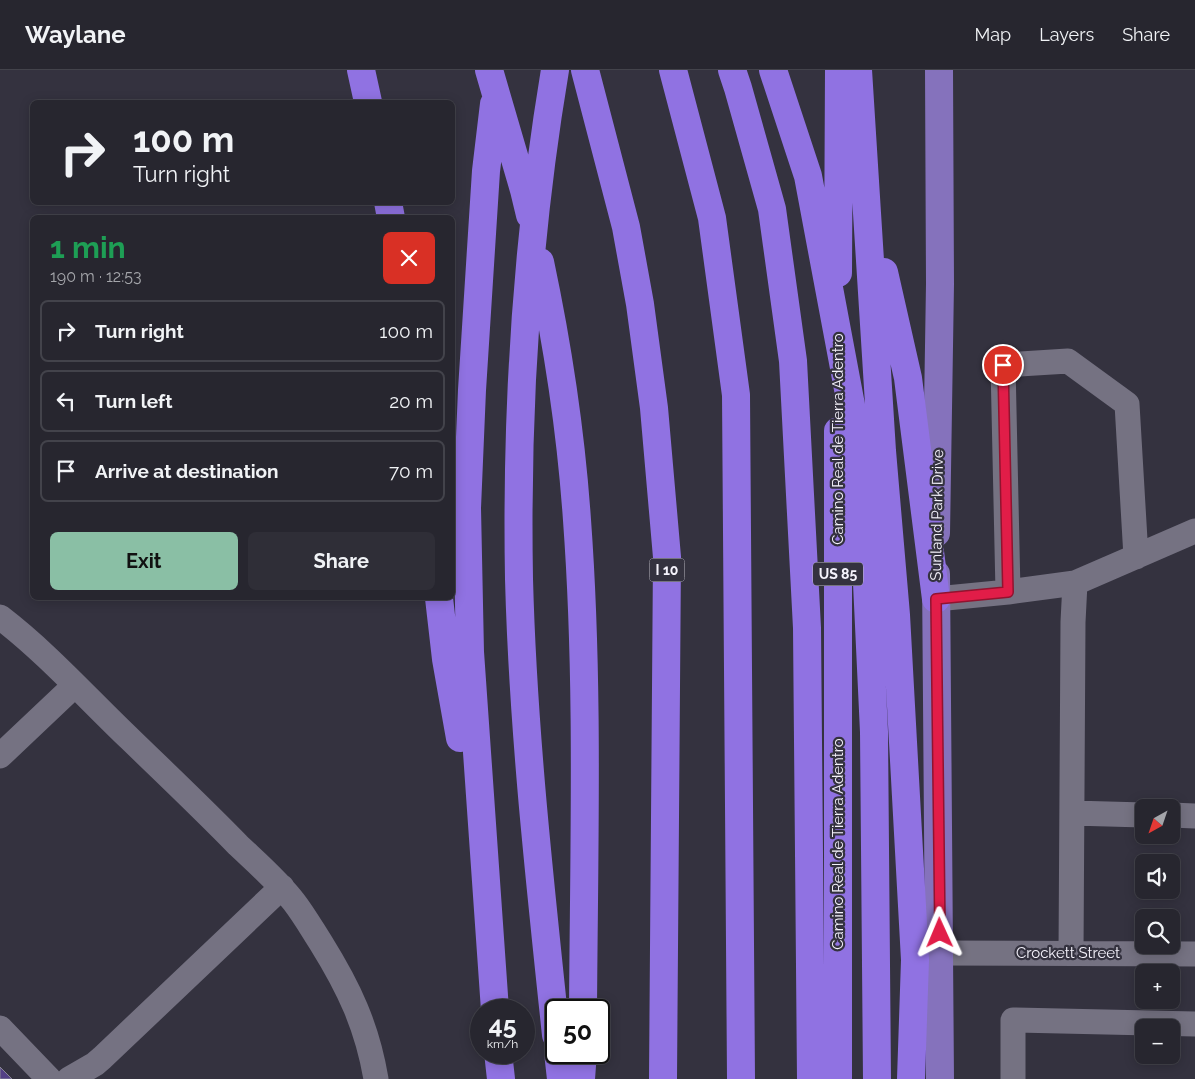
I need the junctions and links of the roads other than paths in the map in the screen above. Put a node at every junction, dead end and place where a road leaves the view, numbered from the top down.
1 (361, 70) edge
2 (489, 70) edge
3 (499, 70) edge
4 (555, 70) edge
5 (585, 70) edge
6 (672, 70) edge
7 (732, 70) edge
8 (773, 70) edge
9 (820, 70) edge
10 (839, 70) edge
11 (858, 70) edge
12 (939, 70) edge
13 (368, 100) edge
14 (1195, 531) edge
15 (1136, 557) junction
16 (1075, 583) junction
17 (1008, 592) junction
18 (936, 599) junction
19 (439, 600) edge
20 (0, 617) edge
21 (75, 685) junction
22 (0, 756) edge
23 (1072, 813) junction
24 (1135, 815) edge
25 (1180, 815) edge
26 (1195, 816) edge
27 (282, 887) junction
28 (486, 890) junction
29 (940, 953) junction
30 (1071, 953) junction
31 (1195, 954) edge
32 (494, 999) edge
33 (552, 999) edge
34 (584, 999) edge
35 (1195, 1024) edge
36 (0, 1028) edge
37 (499, 1064) edge
38 (559, 1064) edge
39 (582, 1064) edge
40 (49, 1079) edge
41 (69, 1079) edge
42 (376, 1079) edge
43 (501, 1079) edge
44 (561, 1079) edge
45 (581, 1079) edge
46 (664, 1079) edge
47 (742, 1079) edge
48 (811, 1079) edge
49 (838, 1079) edge
50 (877, 1079) edge
51 (910, 1079) edge
52 (940, 1079) edge
53 (1014, 1079) edge

1 - 13 highway
2 - 34 highway
3 - 28 highway
4 - 33 highway
5 - 46 highway, I 10
6 - 47 highway
7 - 48 highway
8 - 50 highway
9 - 18 highway
10 - 49 highway, Camino Real de Tierra Adentro / US 85
11 - 51 highway
12 - 18 main road, Sunland Park Drive
14 - 15 street
15 - 16 street
15 - 17 street
16 - 17 street
16 - 23 street
17 - 18 street
18 - 29 main road, Sunland Park Drive
19 - 28 highway
20 - 21 street
21 - 22 street
21 - 27 street
23 - 24 street
23 - 30 street
25 - 26 street
27 - 41 street
27 - 42 street
28 - 32 highway
29 - 30 street, Crockett Street
29 - 52 main road, Sunland Park Drive
30 - 31 street, Crockett Street
35 - 53 street
36 - 40 street
37 - 43 highway
38 - 44 highway
39 - 45 highway

